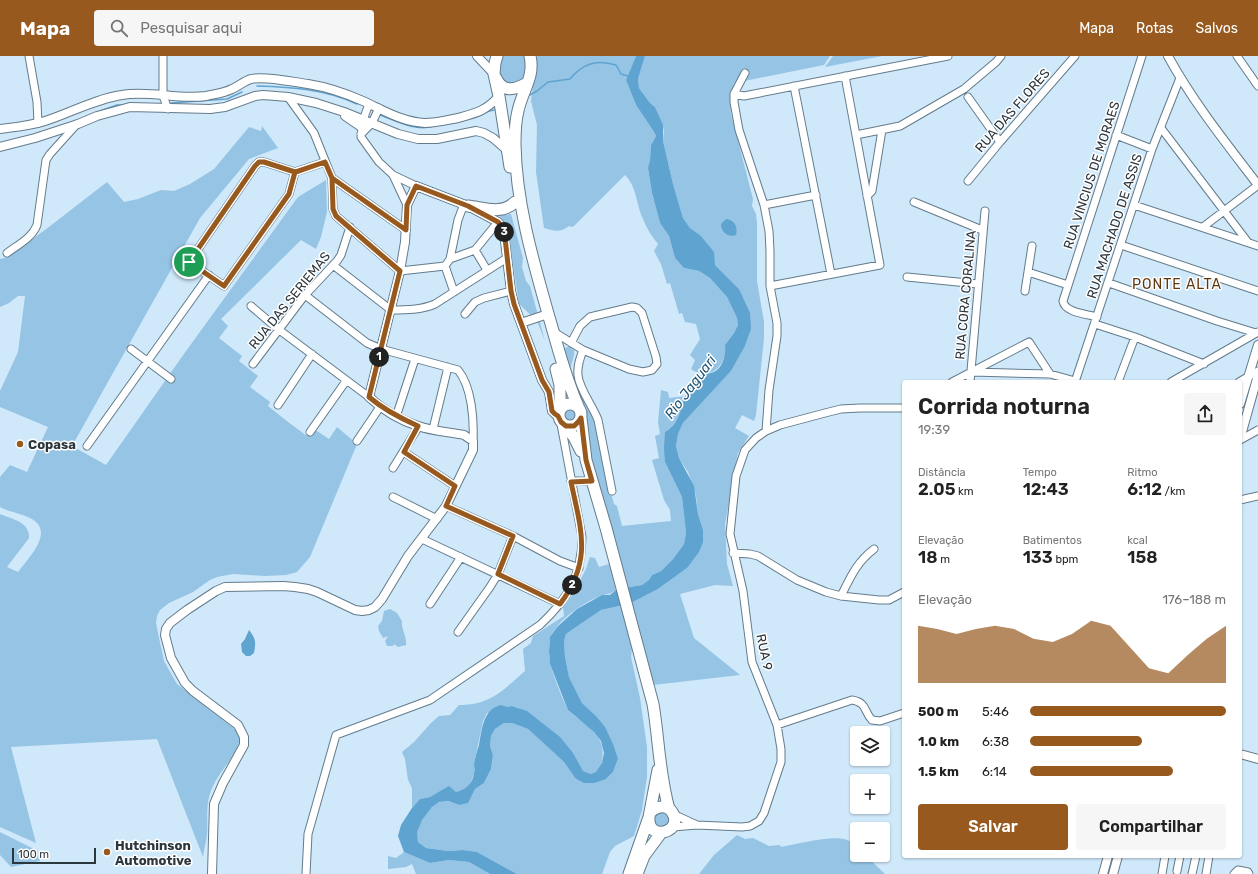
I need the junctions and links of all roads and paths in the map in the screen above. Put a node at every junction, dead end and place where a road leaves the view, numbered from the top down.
1 (29, 56) edge
2 (163, 56) edge
3 (477, 56) edge
4 (497, 56) edge
5 (948, 56) edge
6 (1001, 56) edge
7 (1075, 56) edge
8 (1142, 56) edge
9 (1168, 56) edge
10 (1237, 56) edge
11 (530, 57) edge
12 (745, 73) dead end
13 (494, 74) junction
14 (845, 76) junction
15 (1180, 78) junction
16 (527, 83) junction
17 (794, 86) junction
18 (1258, 86) edge
19 (734, 94) junction
20 (163, 96) junction
21 (499, 96) junction
22 (288, 97) junction
23 (968, 97) dead end
24 (369, 104) junction
25 (379, 108) junction
26 (168, 109) junction
27 (38, 123) junction
28 (372, 123) junction
29 (78, 124) junction
30 (362, 127) junction
31 (1161, 128) junction
32 (0, 130) edge
33 (882, 130) junction
34 (856, 135) junction
35 (1116, 135) junction
36 (1000, 142) junction
37 (0, 147) edge
38 (1152, 149) junction
39 (508, 151) junction
40 (325, 162) junction
41 (295, 172) junction
42 (393, 175) junction
43 (332, 178) junction
44 (968, 181) dead end
45 (1258, 185) edge
46 (416, 186) junction
47 (816, 195) junction
48 (867, 196) junction
49 (515, 202) junction
50 (914, 202) dead end
51 (407, 205) junction
52 (466, 205) junction
53 (764, 205) junction
54 (1134, 205) junction
55 (985, 211) dead end
56 (1224, 211) junction
57 (498, 222) junction
58 (350, 227) junction
59 (1203, 227) junction
60 (406, 230) junction
61 (982, 230) junction
62 (1246, 241) junction
63 (1121, 245) junction
64 (1032, 246) dead end
65 (1258, 246) edge
66 (475, 250) junction
67 (8, 253) dead end
68 (182, 257) dead end
69 (507, 258) junction
70 (450, 259) junction
71 (189, 262) junction
72 (333, 265) junction
73 (445, 266) junction
74 (487, 270) junction
75 (400, 271) junction
76 (1028, 272) junction
77 (831, 274) junction
78 (209, 275) junction
79 (906, 277) dead end
80 (1109, 283) junction
81 (978, 284) junction
82 (1068, 285) junction
83 (770, 286) junction
84 (511, 291) junction
85 (1026, 291) dead end
86 (1258, 291) edge
87 (454, 292) junction
88 (305, 295) junction
89 (251, 306) dead end
90 (391, 310) junction
91 (465, 314) dead end
92 (540, 316) junction
93 (1096, 321) junction
94 (521, 323) junction
95 (278, 329) junction
96 (554, 332) junction
97 (526, 333) junction
98 (1257, 333) edge
99 (1134, 337) junction
100 (1245, 340) junction
101 (571, 343) junction
102 (1258, 346) edge
103 (381, 349) junction
104 (131, 350) dead end
105 (583, 350) junction
106 (312, 354) junction
107 (416, 359) junction
108 (147, 362) junction
109 (253, 364) dead end
110 (1204, 364) junction
111 (448, 367) junction
112 (1258, 371) edge
113 (970, 372) junction
114 (1050, 374) junction
115 (1258, 375) edge
116 (1248, 377) junction
117 (171, 379) dead end
118 (956, 380) edge
119 (970, 380) edge
120 (1071, 380) edge
121 (1075, 380) edge
122 (1119, 380) edge
123 (1175, 380) edge
124 (1242, 380) edge
125 (346, 381) junction
126 (369, 397) junction
127 (1242, 397) edge
128 (278, 405) dead end
129 (578, 406) junction
130 (380, 407) junction
131 (902, 408) edge
132 (396, 417) junction
133 (561, 417) junction
134 (581, 418) junction
135 (418, 426) junction
136 (433, 429) junction
137 (1258, 430) edge
138 (766, 431) junction
139 (310, 432) dead end
140 (1242, 432) edge
141 (1242, 438) edge
142 (357, 441) dead end
143 (473, 441) junction
144 (87, 446) dead end
145 (404, 452) junction
146 (586, 460) junction
147 (393, 468) dead end
148 (592, 481) junction
149 (571, 482) junction
150 (455, 486) junction
151 (612, 491) dead end
152 (1258, 496) edge
153 (393, 497) dead end
154 (1242, 500) edge
155 (446, 506) junction
156 (437, 519) junction
157 (513, 536) junction
158 (422, 539) junction
159 (874, 549) dead end
160 (733, 553) junction
161 (461, 557) junction
162 (579, 568) junction
163 (498, 574) junction
164 (902, 593) edge
165 (841, 596) junction
166 (430, 604) dead end
167 (560, 604) junction
168 (458, 632) dead end
169 (902, 714) edge
170 (776, 726) junction
171 (1242, 755) edge
172 (1258, 759) edge
173 (659, 763) junction
174 (671, 811) junction
175 (650, 815) junction
176 (697, 825) junction
177 (673, 826) junction
178 (661, 833) junction
179 (1107, 858) edge
180 (1117, 858) edge
181 (1165, 858) edge
182 (1180, 858) edge
183 (1196, 858) edge
184 (1210, 858) edge
185 (1104, 871) edge
186 (1177, 871) dead end
187 (1113, 872) edge
188 (212, 874) edge
189 (306, 874) edge
190 (628, 874) edge
191 (637, 874) edge
192 (1162, 874) edge
193 (1192, 874) edge
194 (1206, 874) edge
195 (1234, 874) edge
196 (1249, 874) edge

1 - 27 street
2 - 20 street
3 - 13 street
4 - 13 main road
5 - 14 street
6 - 33 street
7 - 36 street, RUA DAS FLORES
8 - 35 street, RUA VINCIUS DE MORAES
9 - 15 street
10 - 18 street
11 - 16 main road
12 - 19 street
13 - 16 main road
13 - 21 main road
14 - 17 street
14 - 34 street
15 - 31 street, RUA MACHADO DE ASSIS
15 - 45 street
16 - 96 main road
17 - 19 street
17 - 47 street
19 - 53 street
20 - 24 street
20 - 26 street
20 - 27 street
21 - 25 street
21 - 39 main road
22 - 26 street
22 - 30 street
22 - 40 street
23 - 36 street
24 - 25 street
24 - 30 street
25 - 28 street
26 - 29 street
27 - 32 street
28 - 30 street
28 - 30 street
28 - 39 street
29 - 37 street
29 - 67 street
30 - 42 street
31 - 38 street, RUA MACHADO DE ASSIS
31 - 56 street
33 - 34 street
33 - 48 street
34 - 48 street
35 - 38 street
35 - 82 street, RUA VINCIUS DE MORAES
36 - 44 street, RUA DAS FLORES
38 - 54 street, RUA MACHADO DE ASSIS
39 - 49 main road
40 - 41 street
40 - 43 street
41 - 71 street
41 - 78 street
42 - 46 street
42 - 51 street
43 - 58 street
43 - 60 street
45 - 56 street
46 - 51 street
46 - 52 street
47 - 53 street
47 - 77 street
48 - 77 street
49 - 52 main road
49 - 92 main road
50 - 61 street
51 - 60 street
52 - 57 street
52 - 70 street
53 - 83 street
54 - 59 street
54 - 63 street, RUA MACHADO DE ASSIS
55 - 61 street, RUA CORA CORALINA
56 - 59 street
56 - 62 street
57 - 66 street
57 - 69 street
58 - 72 street, RUA DAS SERIEMAS
58 - 75 street
59 - 62 street
60 - 75 street
61 - 81 street, RUA CORA CORALINA
62 - 65 street
63 - 80 street, RUA MACHADO DE ASSIS
63 - 86 street
64 - 76 street
66 - 70 street
66 - 74 street
68 - 71 street
69 - 74 street
69 - 84 street
70 - 73 street
71 - 78 street
72 - 88 street, RUA DAS SERIEMAS
72 - 90 street
73 - 75 street
73 - 87 street
74 - 87 street
75 - 90 street
76 - 82 street
76 - 85 street
77 - 83 street
78 - 108 street
79 - 81 street
80 - 93 street, RUA MACHADO DE ASSIS
80 - 98 street
81 - 113 street, RUA CORA CORALINA
82 - 93 street, RUA VINCIUS DE MORAES
83 - 138 street
84 - 91 street
84 - 94 street
87 - 90 street
88 - 95 street, RUA DAS SERIEMAS
88 - 103 street
89 - 95 street
90 - 103 street
92 - 94 street
92 - 97 street
92 - 133 main road
93 - 99 street
93 - 121 street, RUA MACHADO DE ASSIS
94 - 97 street
95 - 106 street
95 - 109 street, RUA DAS SERIEMAS
96 - 101 street
96 - 129 main road
97 - 133 street
98 - 100 street
99 - 110 street
99 - 122 street
100 - 102 street
100 - 110 street
101 - 105 street
101 - 105 street
102 - 116 street
103 - 107 street
103 - 126 street
104 - 108 street
105 - 151 street
106 - 125 street
106 - 128 street
107 - 111 street
107 - 132 street
108 - 117 street
108 - 144 street
110 - 123 street
111 - 136 street
111 - 143 street
112 - 116 street
113 - 114 street
113 - 114 street
113 - 118 street
113 - 119 street, RUA CORA CORALINA
114 - 120 street
115 - 140 street
116 - 124 street
116 - 127 street
125 - 126 street
125 - 139 street
126 - 130 street
129 - 133 main road
129 - 134 main road
130 - 132 street
130 - 142 street
131 - 138 street, RUA 9
132 - 135 street
133 - 134 main road
133 - 146 main road
133 - 149 street
134 - 146 main road
135 - 136 street
135 - 145 street
136 - 143 street
137 - 141 street
138 - 160 street, RUA 9
143 - 150 street
145 - 147 street
145 - 150 street
146 - 148 main road
148 - 149 street
148 - 173 main road
149 - 162 street
150 - 155 street
152 - 154 street
153 - 156 street
155 - 156 street
155 - 157 street
156 - 158 street
157 - 162 street
157 - 163 street
158 - 161 street
158 - 188 street
159 - 165 street
160 - 165 street
160 - 170 street, RUA 9
161 - 163 street
161 - 166 street
162 - 167 street
163 - 167 street
163 - 168 street
164 - 165 street
167 - 189 street
169 - 170 street
170 - 176 street, RUA 9
171 - 172 street
173 - 174 main road
173 - 175 main road
174 - 175 main road
174 - 176 street, RUA 9
174 - 177 main road
175 - 178 main road
175 - 190 main road
176 - 177 street, RUA 9
177 - 178 main road
178 - 191 main road
179 - 185 street
180 - 187 street
181 - 192 street
182 - 186 street
183 - 193 street
184 - 194 street
185 - 187 street
195 - 196 street

